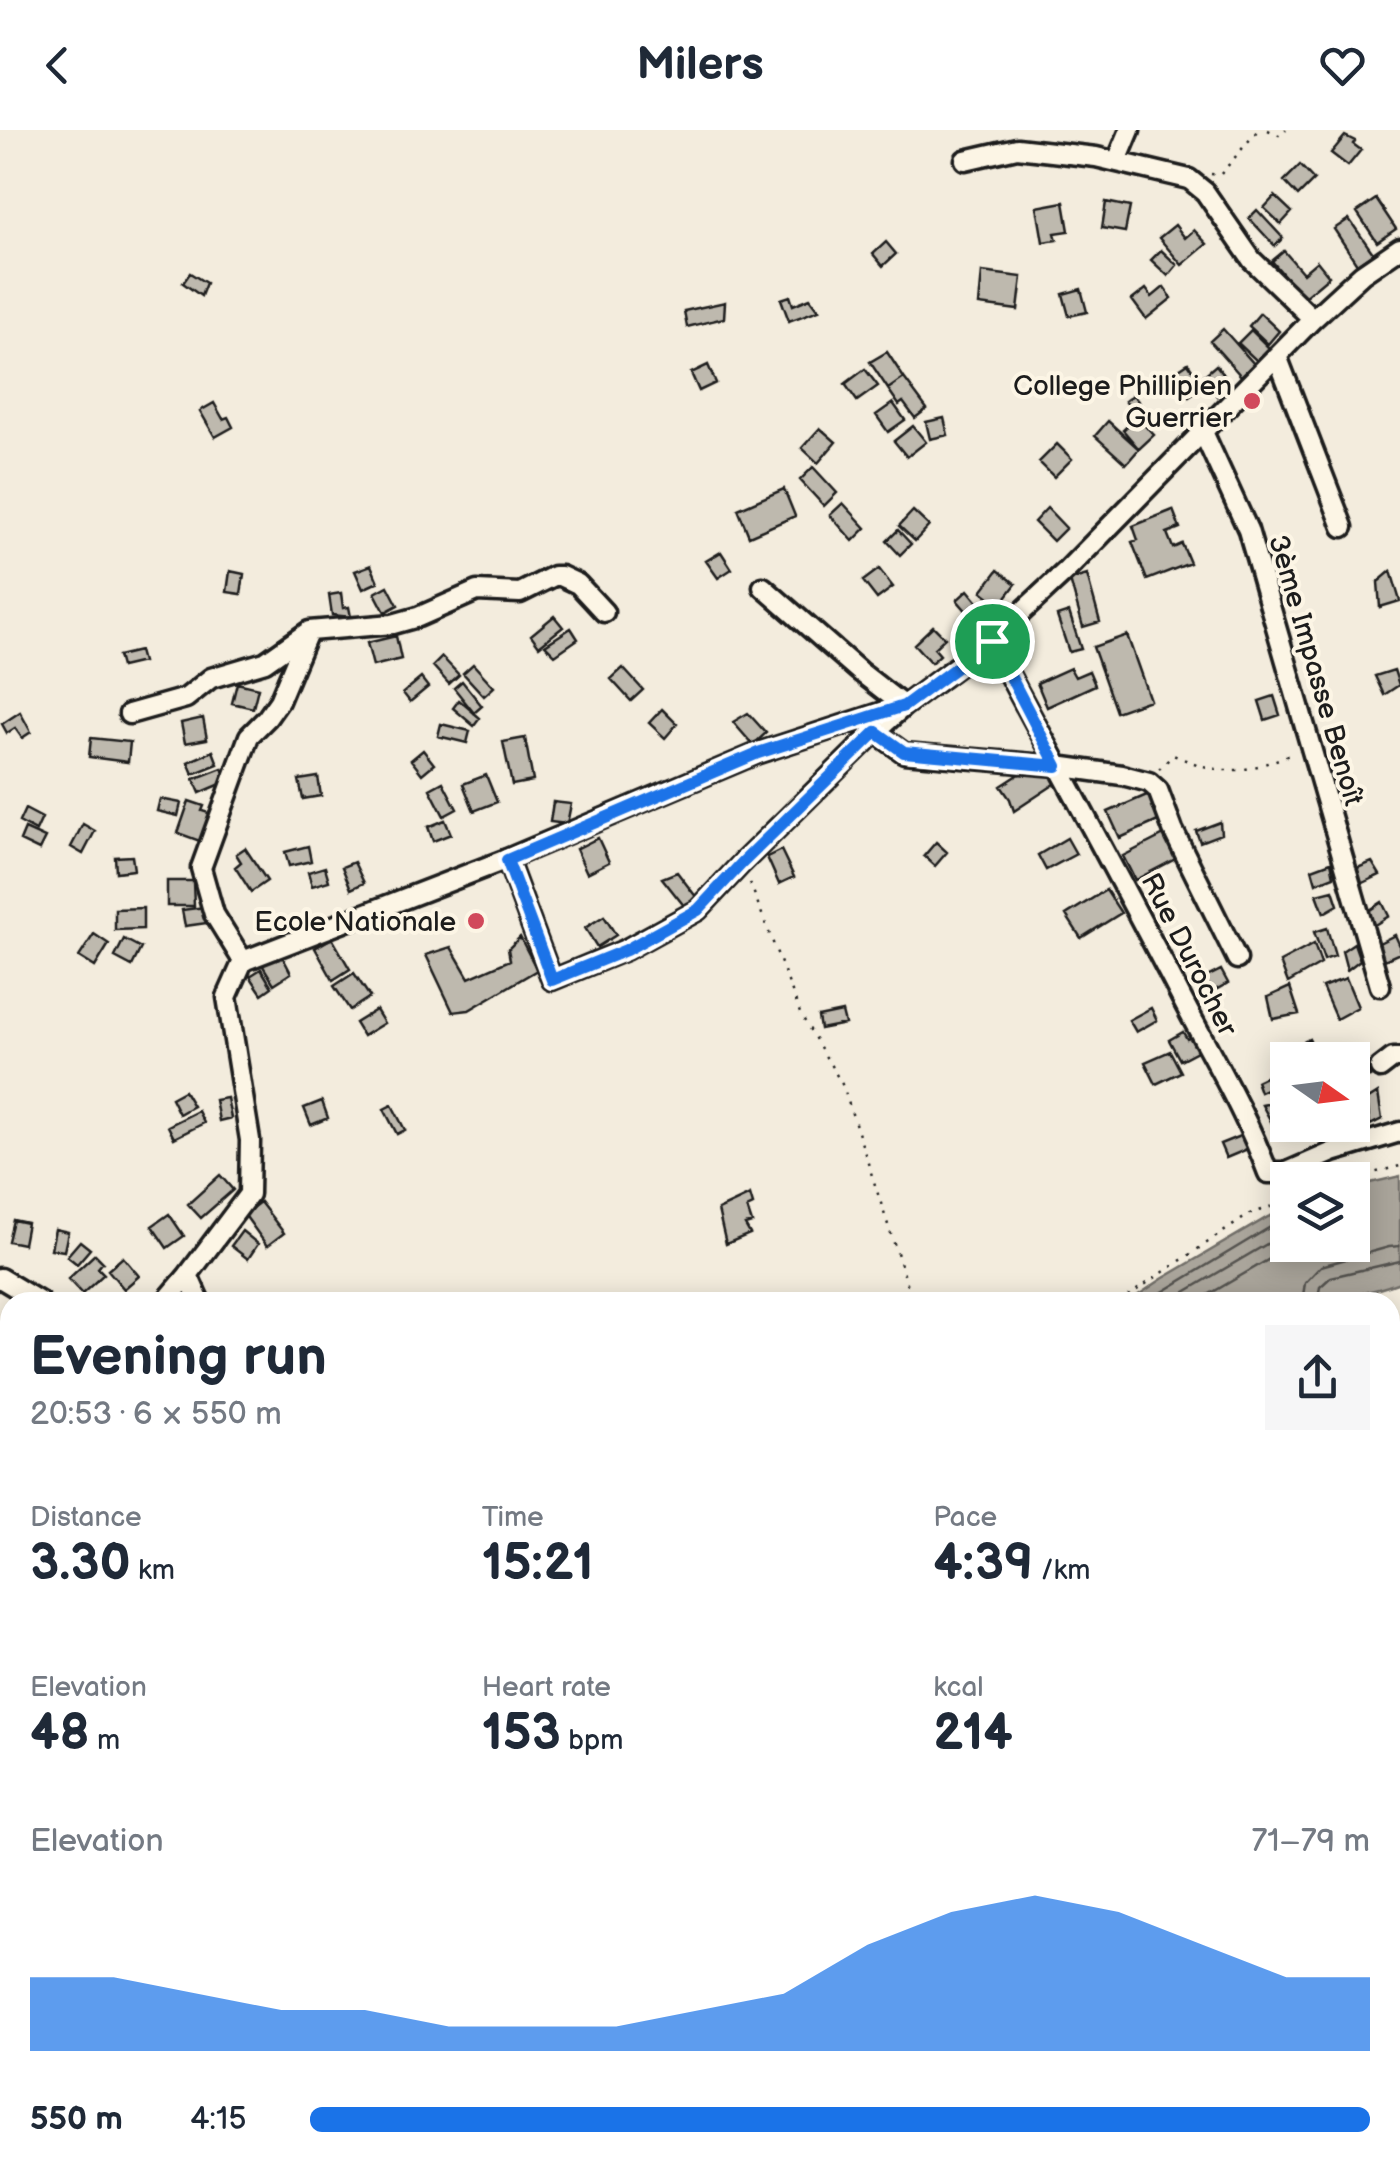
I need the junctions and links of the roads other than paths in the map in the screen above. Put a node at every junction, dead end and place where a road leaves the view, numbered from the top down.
1 (1130, 130) edge
2 (965, 160) dead end
3 (1117, 161) junction
4 (1400, 248) edge
5 (1313, 319) junction
6 (1277, 356) junction
7 (1203, 432) junction
8 (1343, 526) dead end
9 (763, 587) dead end
10 (604, 612) dead end
11 (308, 631) junction
12 (992, 641) junction
13 (904, 706) junction
14 (129, 714) dead end
15 (876, 732) junction
16 (1057, 766) junction
17 (507, 860) junction
18 (1237, 959) dead end
19 (243, 961) junction
20 (1380, 986) dead end
21 (1400, 1058) edge
22 (1380, 1068) dead end
23 (1400, 1132) edge
24 (188, 1275) junction
25 (0, 1278) edge
26 (23, 1292) edge
27 (174, 1292) edge
28 (196, 1292) edge

1 - 3 street
2 - 3 street
3 - 5 street
4 - 5 street
5 - 6 street
6 - 7 street
6 - 8 street
7 - 12 street
7 - 20 street, 3ème Impasse Benoît
9 - 13 street
10 - 11 street
11 - 14 street
11 - 19 street
12 - 13 street
12 - 16 street, Rue Durocher
13 - 15 street
13 - 17 street
15 - 16 street
15 - 17 street
16 - 18 street
16 - 23 street, Rue Durocher
17 - 19 street
19 - 24 street
21 - 22 street
24 - 27 street
24 - 28 street
25 - 26 street

